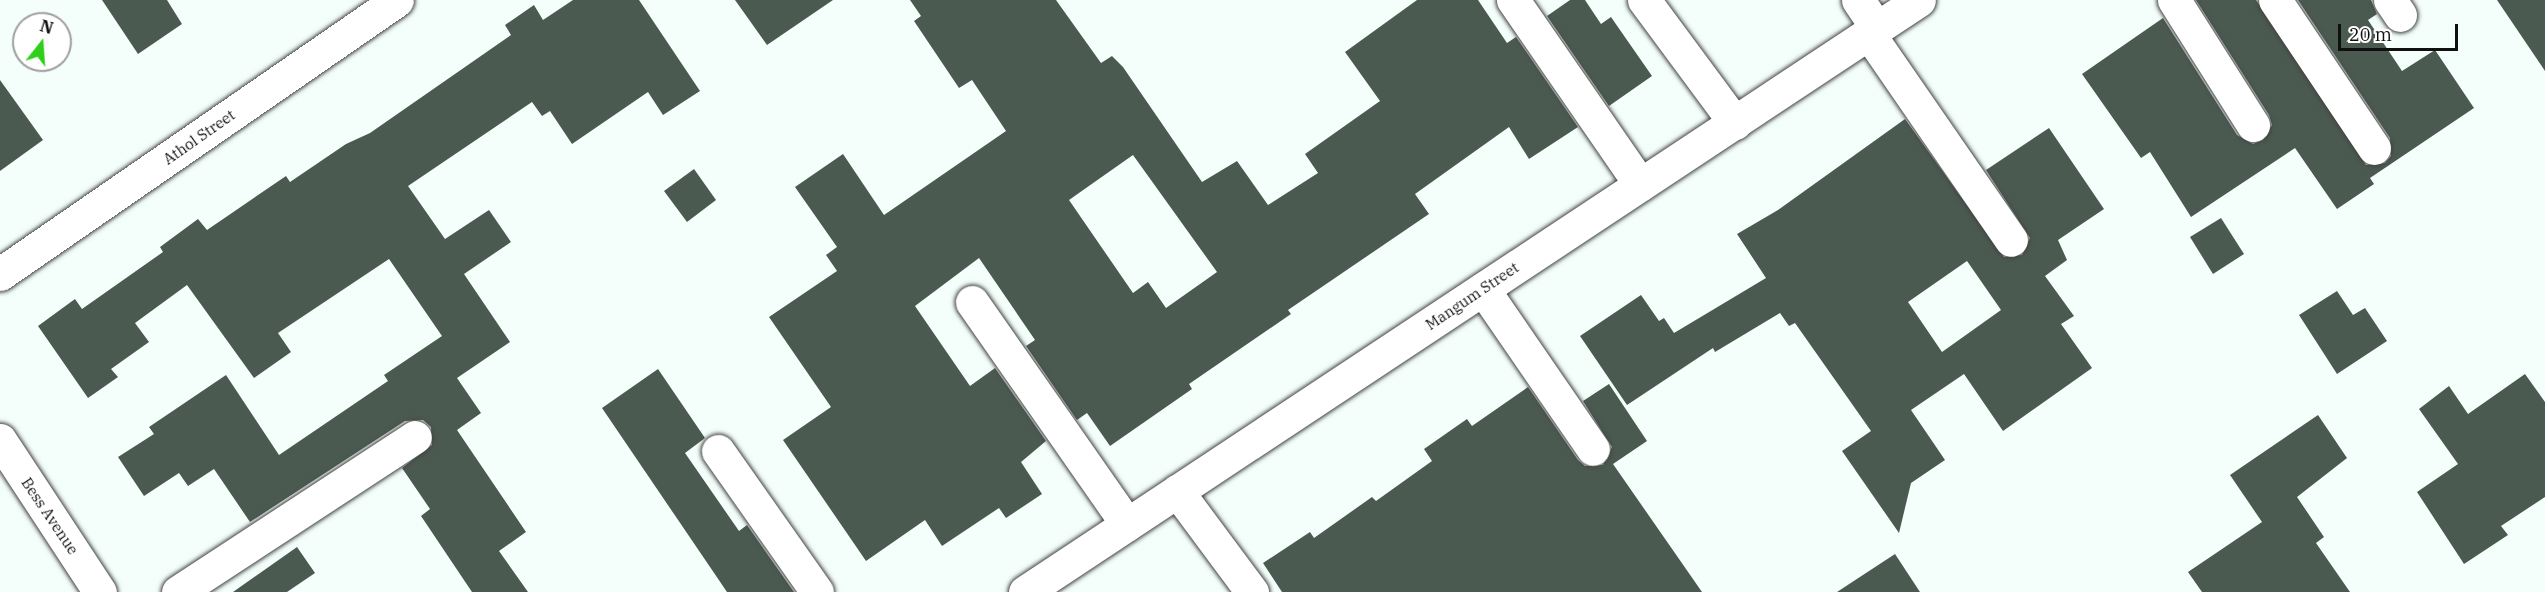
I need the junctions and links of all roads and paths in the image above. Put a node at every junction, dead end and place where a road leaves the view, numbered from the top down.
1 (397, 0) edge
2 (1513, 0) edge
3 (1644, 0) edge
4 (1857, 0) edge
5 (1919, 0) edge
6 (2174, 0) edge
7 (2276, 0) edge
8 (1873, 31) junction
9 (1735, 123) junction
10 (2253, 124) dead end
11 (2374, 148) dead end
12 (1640, 184) junction
13 (2011, 240) dead end
14 (0, 274) edge
15 (1483, 289) junction
16 (972, 302) dead end
17 (415, 437) dead end
18 (0, 440) edge
19 (1593, 449) dead end
20 (718, 451) dead end
21 (1177, 491) junction
22 (1127, 524) junction
23 (1029, 591) edge
24 (100, 592) edge
25 (178, 592) edge
26 (817, 592) edge
27 (1252, 592) edge

1 - 14 street, Athol Street
2 - 12 street
3 - 9 street
4 - 8 street
5 - 8 street, Mangum Street
6 - 10 street
7 - 11 street
8 - 9 street, Mangum Street
8 - 13 street
9 - 12 street, Mangum Street
12 - 15 street, Mangum Street
15 - 19 street
15 - 21 street, Mangum Street
16 - 22 street
17 - 25 street
18 - 24 street, Bess Avenue
20 - 26 street
21 - 22 street, Mangum Street
21 - 27 street
22 - 23 street, Mangum Street

